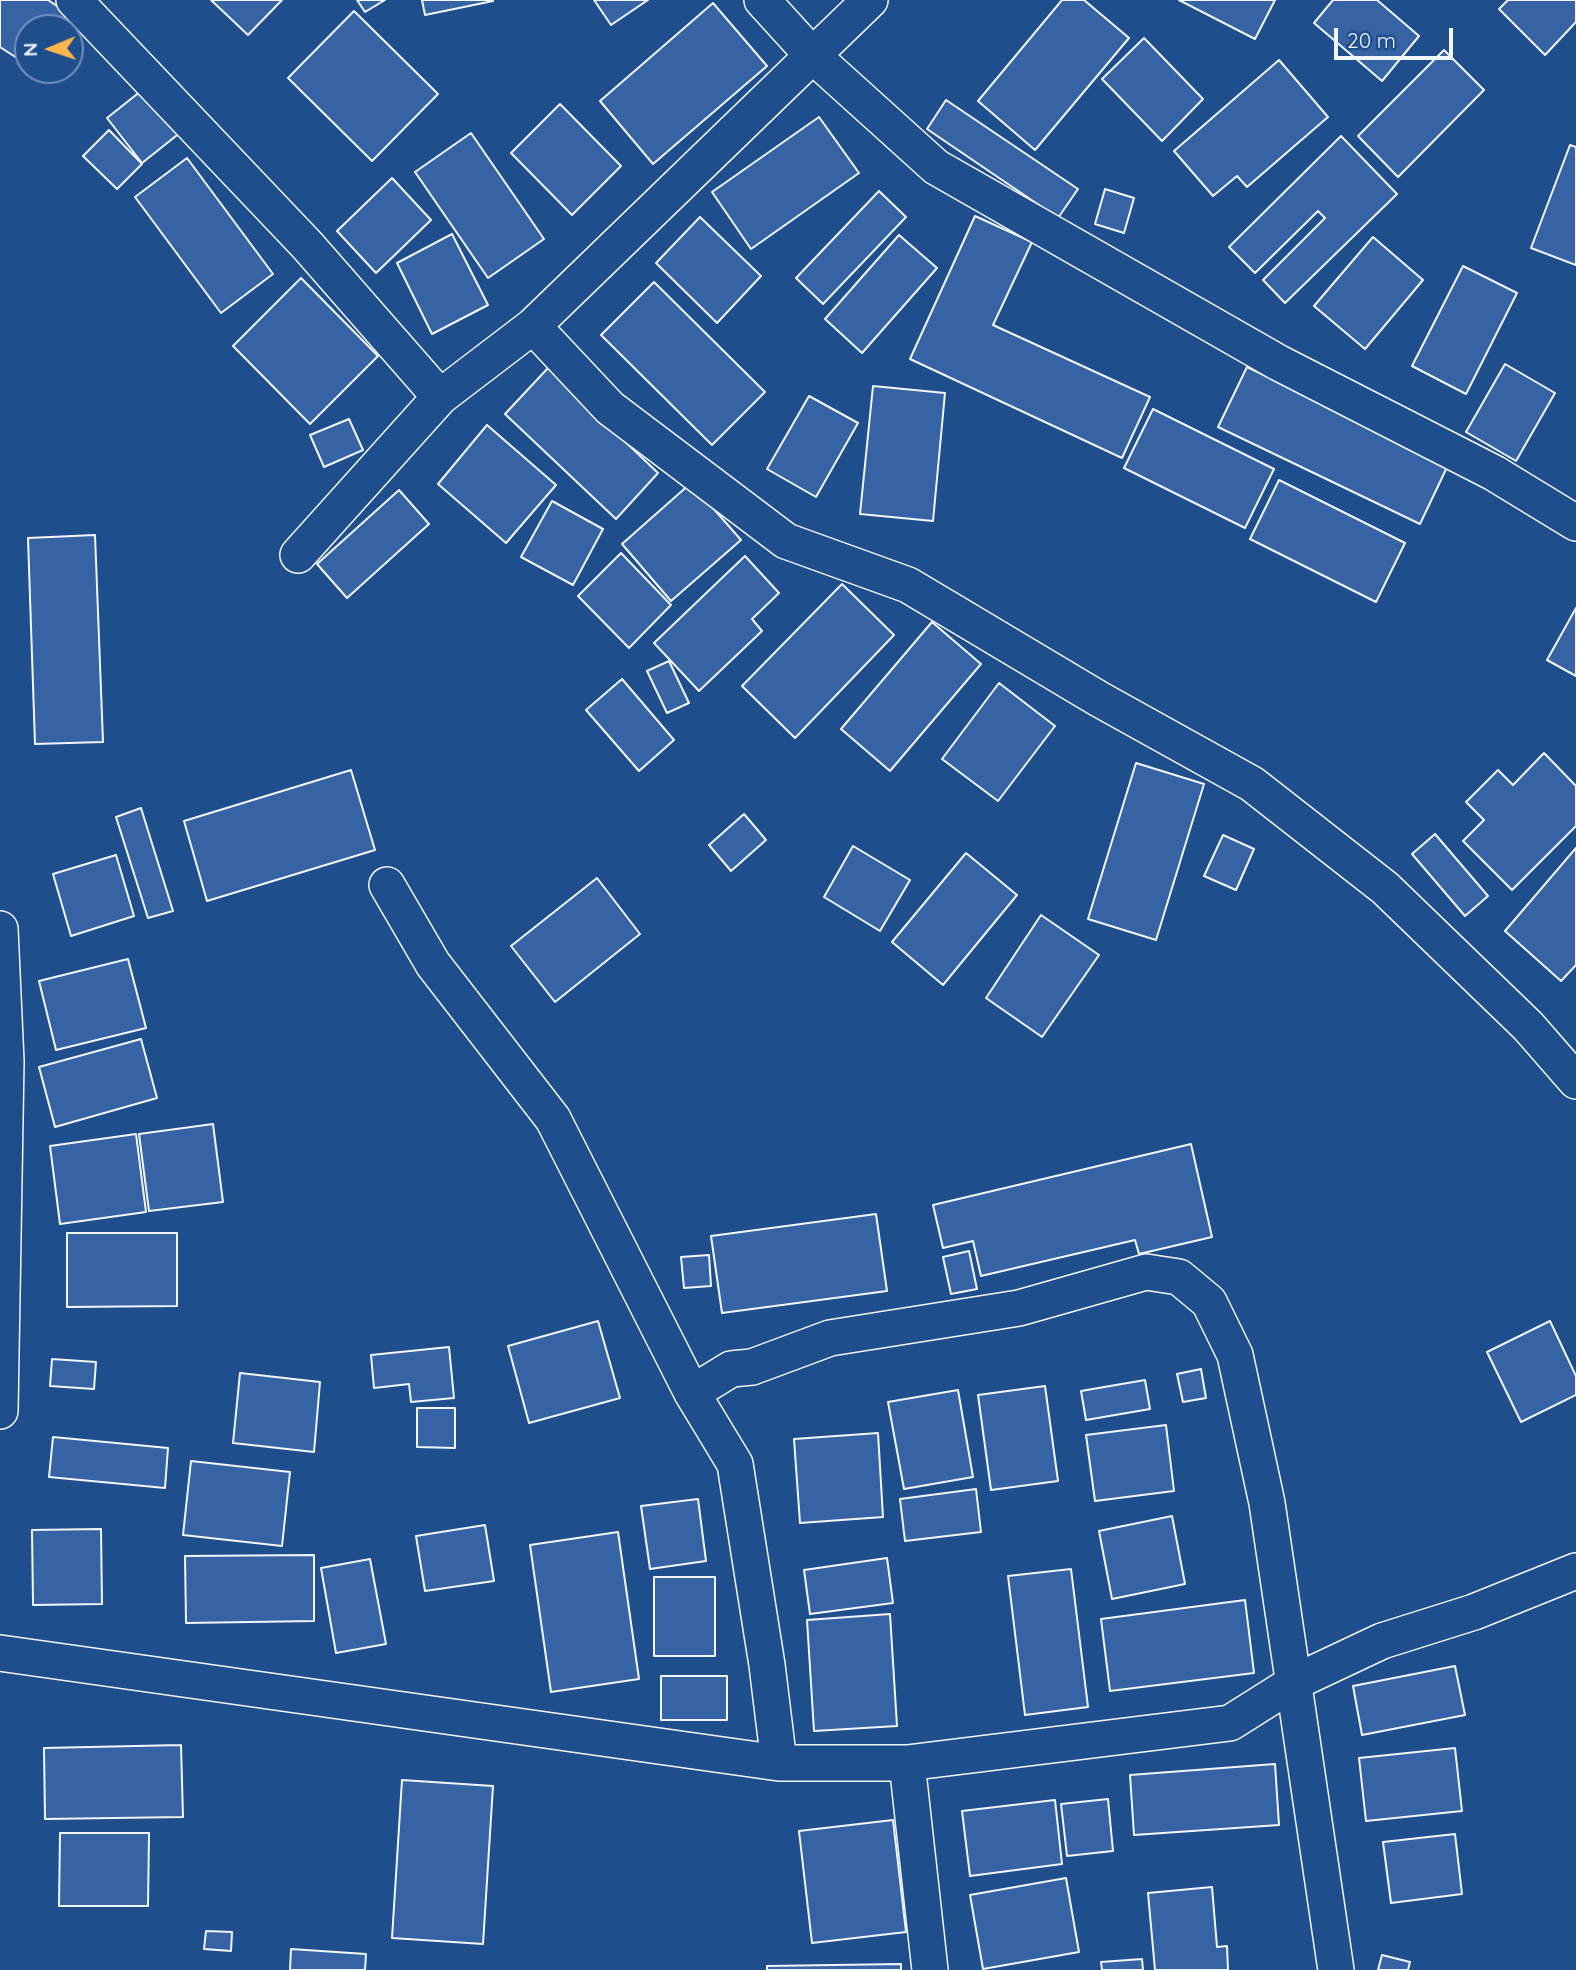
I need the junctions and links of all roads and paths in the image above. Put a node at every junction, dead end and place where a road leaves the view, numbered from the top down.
1 (74, 0) edge
2 (762, 0) edge
3 (870, 0) edge
4 (812, 55) junction
5 (533, 326) junction
6 (440, 397) junction
7 (1576, 523) edge
8 (298, 555) dead end
9 (387, 885) dead end
10 (0, 929) edge
11 (1576, 1081) edge
12 (692, 1393) junction
13 (0, 1410) edge
14 (1576, 1571) edge
15 (0, 1653) edge
16 (1295, 1682) junction
17 (779, 1763) junction
18 (907, 1763) junction
19 (930, 1970) edge
20 (1336, 1970) edge

1 - 6 street
2 - 4 street
3 - 4 street
4 - 5 street
4 - 7 street
5 - 6 street
5 - 11 street
6 - 8 street
9 - 12 street
10 - 13 street
12 - 16 street
12 - 17 street
14 - 16 street
15 - 17 street
16 - 18 street
16 - 20 street
17 - 18 street
18 - 19 street

